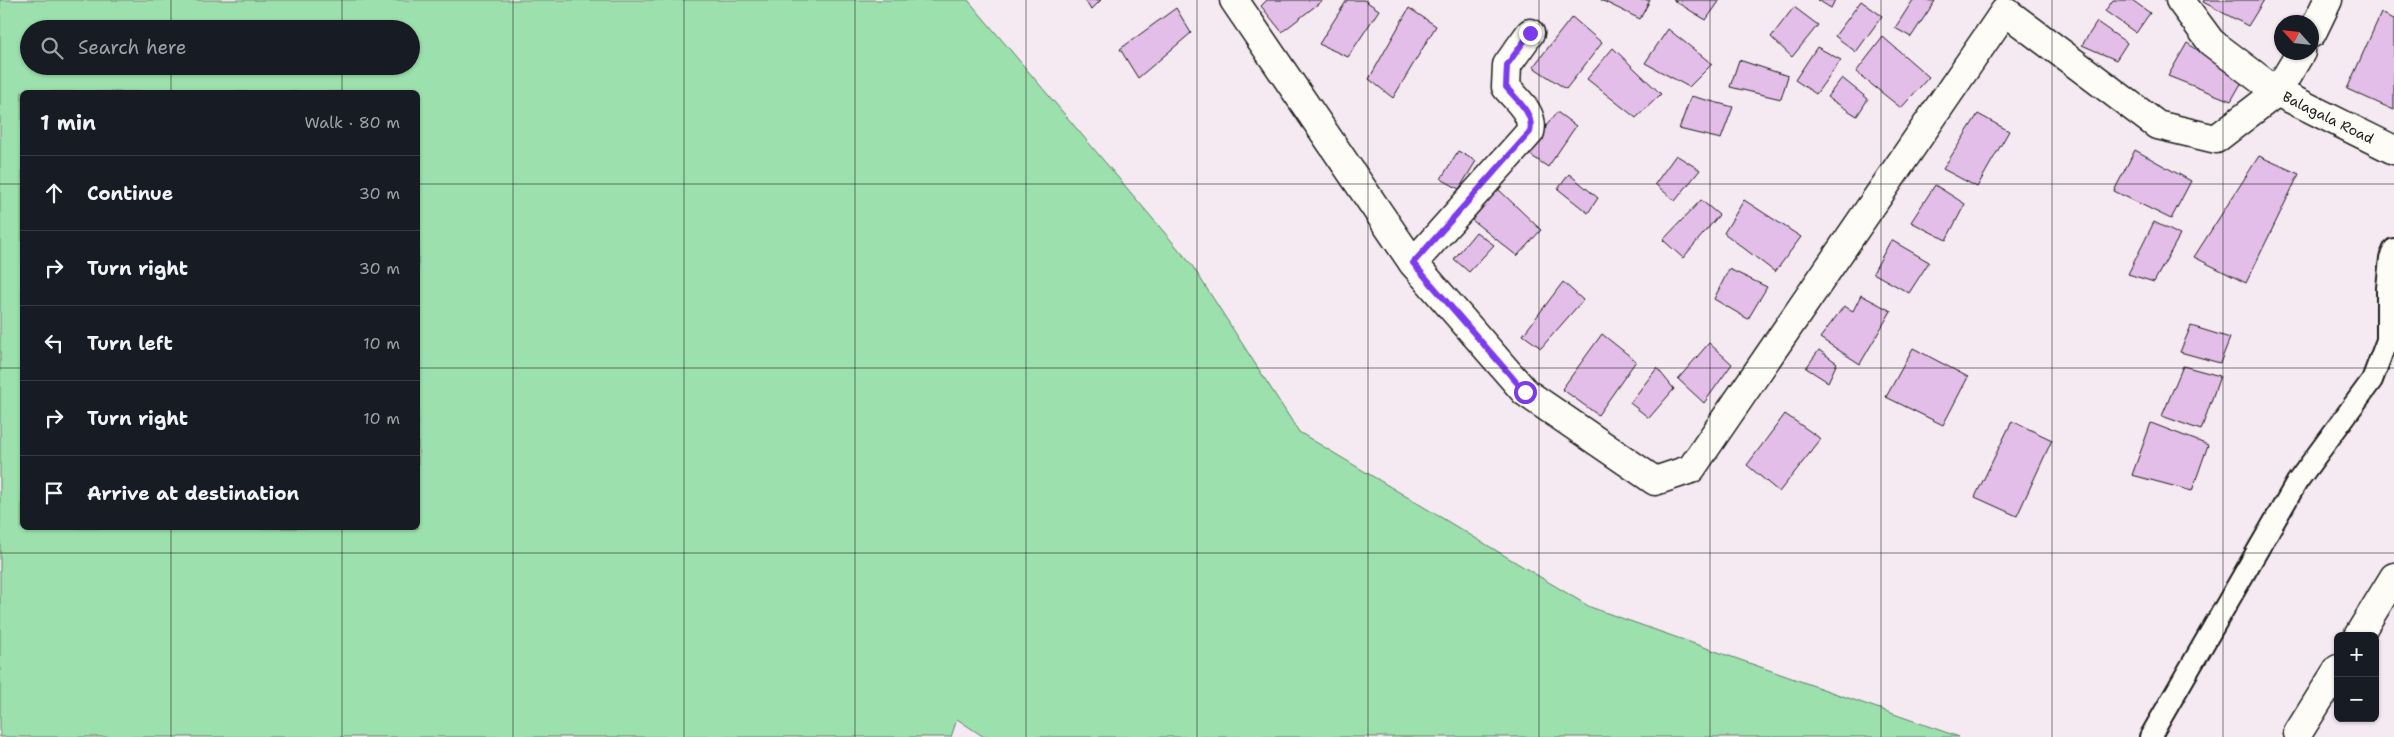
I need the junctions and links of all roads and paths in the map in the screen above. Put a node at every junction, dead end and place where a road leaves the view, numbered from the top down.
1 (1234, 0) edge
2 (2180, 0) edge
3 (2328, 0) edge
4 (1996, 6) edge
5 (2319, 19) edge
6 (1530, 33) dead end
7 (2296, 60) edge
8 (2277, 92) junction
9 (2394, 150) edge
10 (2394, 249) edge
11 (1413, 263) junction
12 (2394, 577) edge
13 (2360, 632) edge
14 (2334, 675) edge
15 (2298, 733) dead end
16 (2150, 737) edge

1 - 11 street
2 - 8 street
3 - 5 street
4 - 8 street
4 - 11 street
6 - 11 street
7 - 8 street, Balagala Road
8 - 9 street, Balagala Road
10 - 16 lane
12 - 13 street
14 - 15 street

